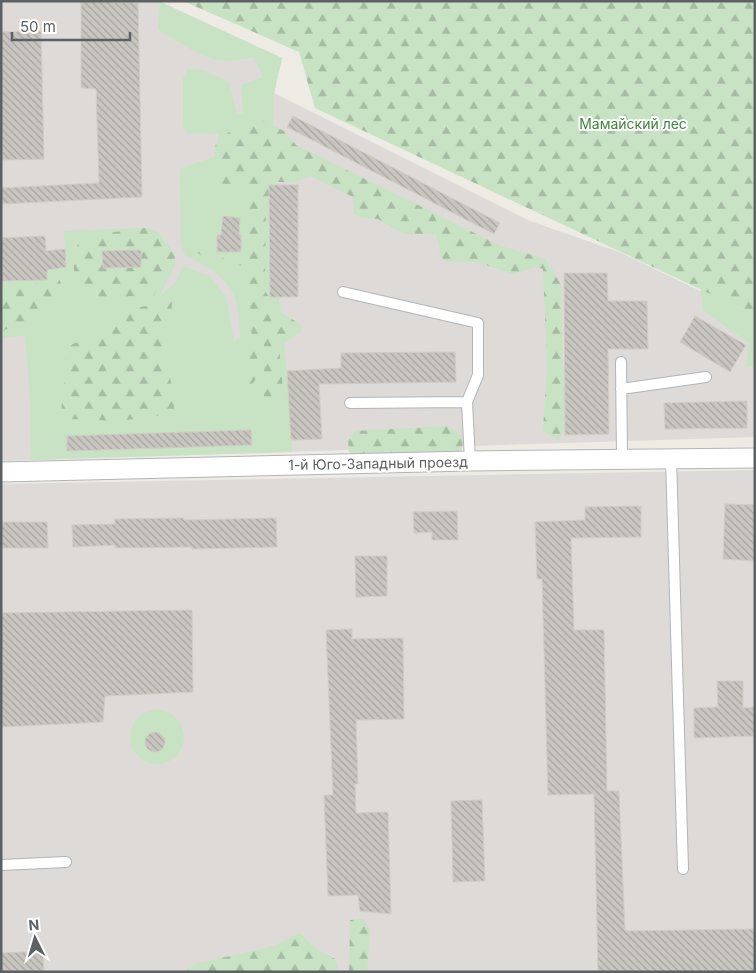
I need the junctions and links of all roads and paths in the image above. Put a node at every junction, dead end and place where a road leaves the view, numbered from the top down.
1 (343, 292) dead end
2 (621, 362) dead end
3 (706, 377) dead end
4 (621, 389) junction
5 (467, 402) junction
6 (350, 403) dead end
7 (622, 458) junction
8 (671, 458) junction
9 (755, 458) edge
10 (470, 461) junction
11 (1, 472) edge
12 (66, 862) dead end
13 (1, 865) edge
14 (683, 869) dead end

1 - 5 lane
2 - 4 lane
3 - 4 lane
4 - 7 lane
5 - 6 lane
5 - 10 lane
7 - 8 street, 1-й Юго-Западный проезд
7 - 10 street, 1-й Юго-Западный проезд
8 - 9 street, 1-й Юго-Западный проезд
8 - 14 lane
10 - 11 street, 1-й Юго-Западный проезд
12 - 13 lane

